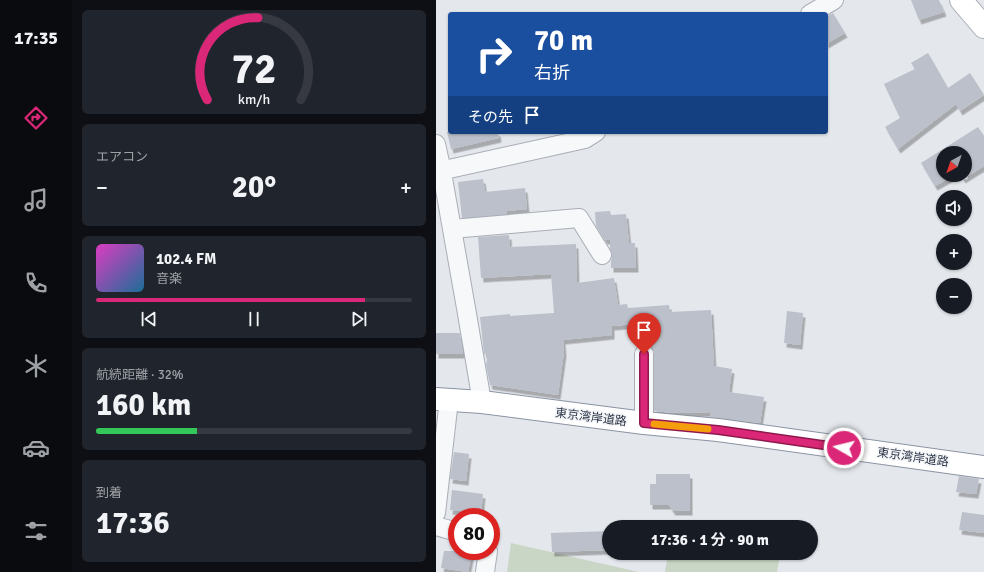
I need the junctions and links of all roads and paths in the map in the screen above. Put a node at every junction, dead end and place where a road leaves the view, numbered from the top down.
1 (834, 0) edge
2 (961, 0) edge
3 (813, 12) edge
4 (984, 27) edge
5 (593, 134) edge
6 (436, 144) edge
7 (441, 167) junction
8 (452, 229) junction
9 (602, 255) dead end
10 (644, 354) dead end
11 (443, 399) edge
12 (482, 402) junction
13 (644, 423) junction
14 (984, 467) edge
15 (436, 513) edge
16 (436, 526) edge
17 (448, 529) edge
18 (487, 560) edge
19 (485, 572) edge

1 - 3 street
2 - 4 main road
5 - 7 street
6 - 7 street
7 - 8 street
8 - 9 street
8 - 12 street
10 - 13 street
11 - 12 main road, 東京湾岸道路
11 - 15 street
12 - 13 main road, 東京湾岸道路
13 - 14 main road, 東京湾岸道路
16 - 17 street
18 - 19 street

